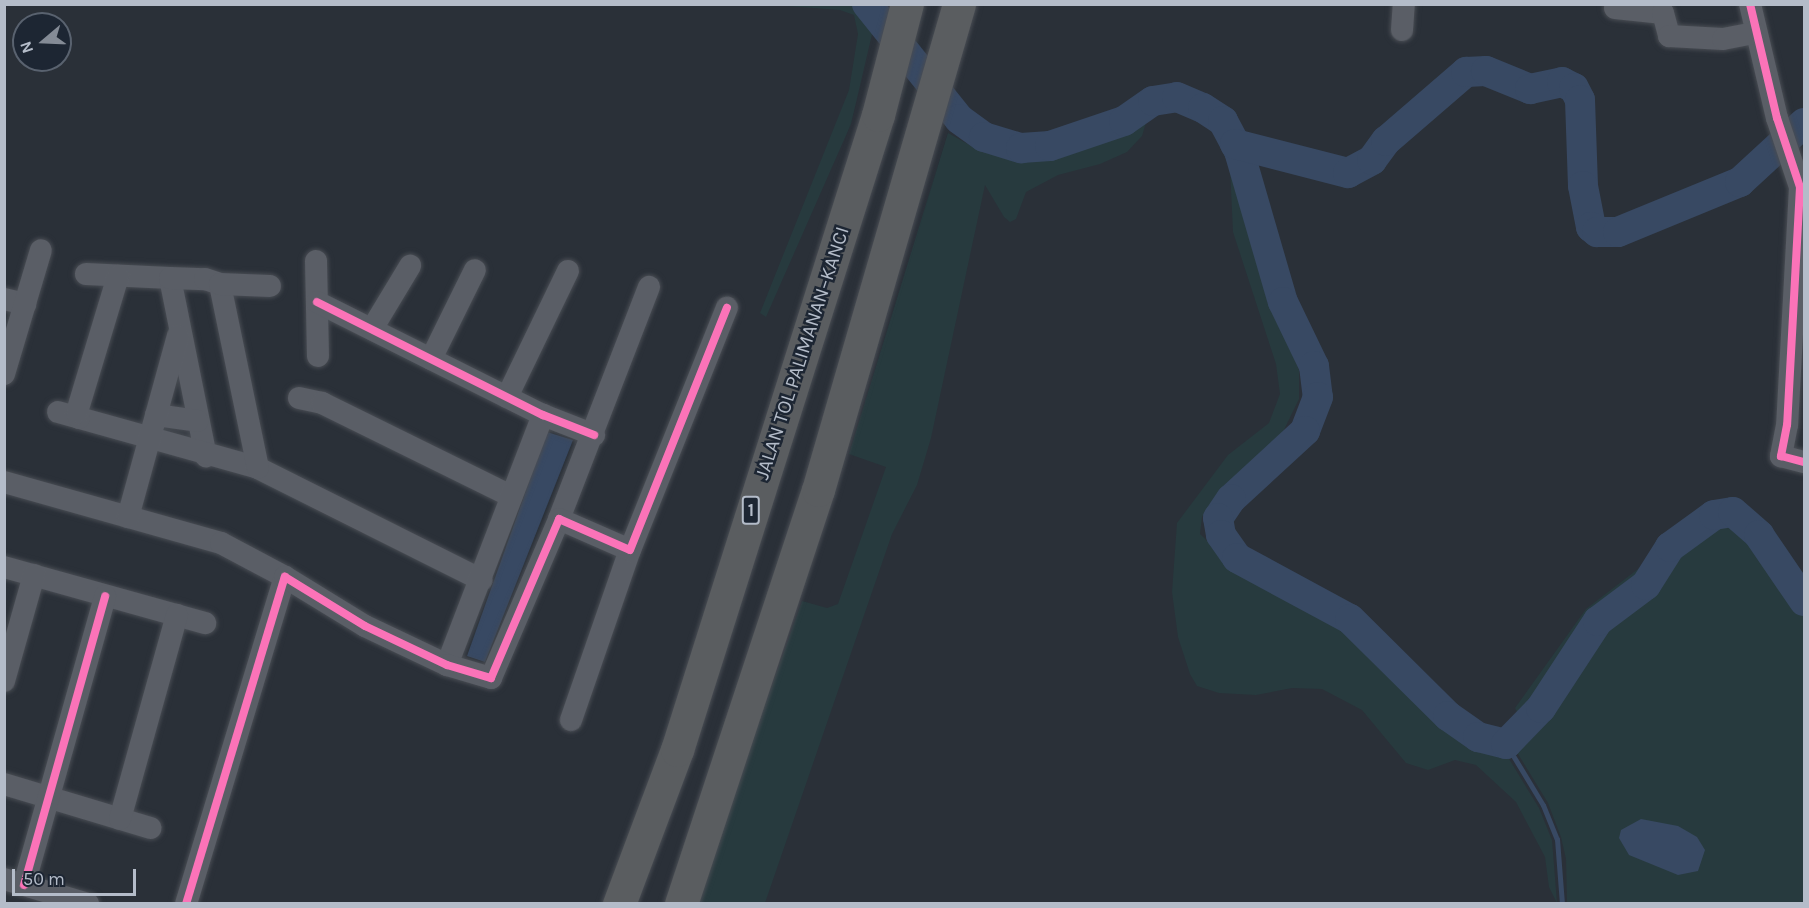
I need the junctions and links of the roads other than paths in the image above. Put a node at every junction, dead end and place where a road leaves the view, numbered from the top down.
1 (1404, 4) edge
2 (1750, 4) edge
3 (907, 5) edge
4 (1615, 9) dead end
5 (957, 11) edge
6 (1402, 30) dead end
7 (1755, 33) junction
8 (1802, 187) edge
9 (41, 250) dead end
10 (316, 261) dead end
11 (410, 266) dead end
12 (476, 270) dead end
13 (568, 271) dead end
14 (86, 274) dead end
15 (118, 276) junction
16 (170, 278) junction
17 (220, 284) junction
18 (270, 286) dead end
19 (649, 287) dead end
20 (15, 302) edge
21 (317, 302) junction
22 (727, 308) dead end
23 (372, 329) junction
24 (179, 332) junction
25 (318, 356) dead end
26 (431, 359) junction
27 (4, 374) edge
28 (507, 397) junction
29 (299, 399) dead end
30 (156, 415) junction
31 (543, 416) junction
32 (198, 421) junction
33 (594, 435) junction
34 (149, 440) junction
35 (206, 456) junction
36 (1804, 462) edge
37 (258, 468) junction
38 (4, 482) edge
39 (511, 496) junction
40 (128, 517) junction
41 (559, 519) junction
42 (630, 550) junction
43 (4, 567) edge
44 (34, 575) junction
45 (285, 577) junction
46 (482, 580) junction
47 (105, 596) junction
48 (177, 615) junction
49 (205, 623) dead end
50 (452, 666) junction
51 (4, 681) edge
52 (571, 720) dead end
53 (4, 784) edge
54 (48, 797) junction
55 (120, 819) junction
56 (151, 828) dead end
57 (14, 882) edge
58 (88, 903) edge
59 (186, 903) edge
60 (619, 903) edge
61 (681, 903) edge

1 - 6 street
2 - 7 street
3 - 60 highway, JALAN TOL PALIMANAN–KANCI / 1
4 - 7 street
5 - 61 highway
7 - 8 street
8 - 36 street
9 - 20 street
10 - 21 street
11 - 23 street
12 - 26 street
13 - 28 street
14 - 15 street
15 - 16 street
15 - 34 street
16 - 17 street
16 - 24 street
17 - 18 street
17 - 37 street
19 - 33 street
20 - 27 street
21 - 23 street
21 - 25 street
22 - 42 street
23 - 26 street
24 - 30 street
24 - 32 street
26 - 28 street
28 - 31 street
29 - 39 street
30 - 32 street
30 - 34 street
31 - 33 street
31 - 39 street
32 - 35 street
33 - 41 street
34 - 35 street
34 - 40 street
35 - 37 street
37 - 46 street
38 - 40 street
39 - 46 street
40 - 45 street
41 - 42 street
41 - 50 street
42 - 52 street
43 - 44 street
44 - 47 street
44 - 51 street
45 - 50 street
45 - 59 street
46 - 50 street
47 - 48 street
47 - 54 street
48 - 49 street
48 - 55 street
53 - 54 street
54 - 55 street
54 - 57 street
55 - 56 street
57 - 58 street

